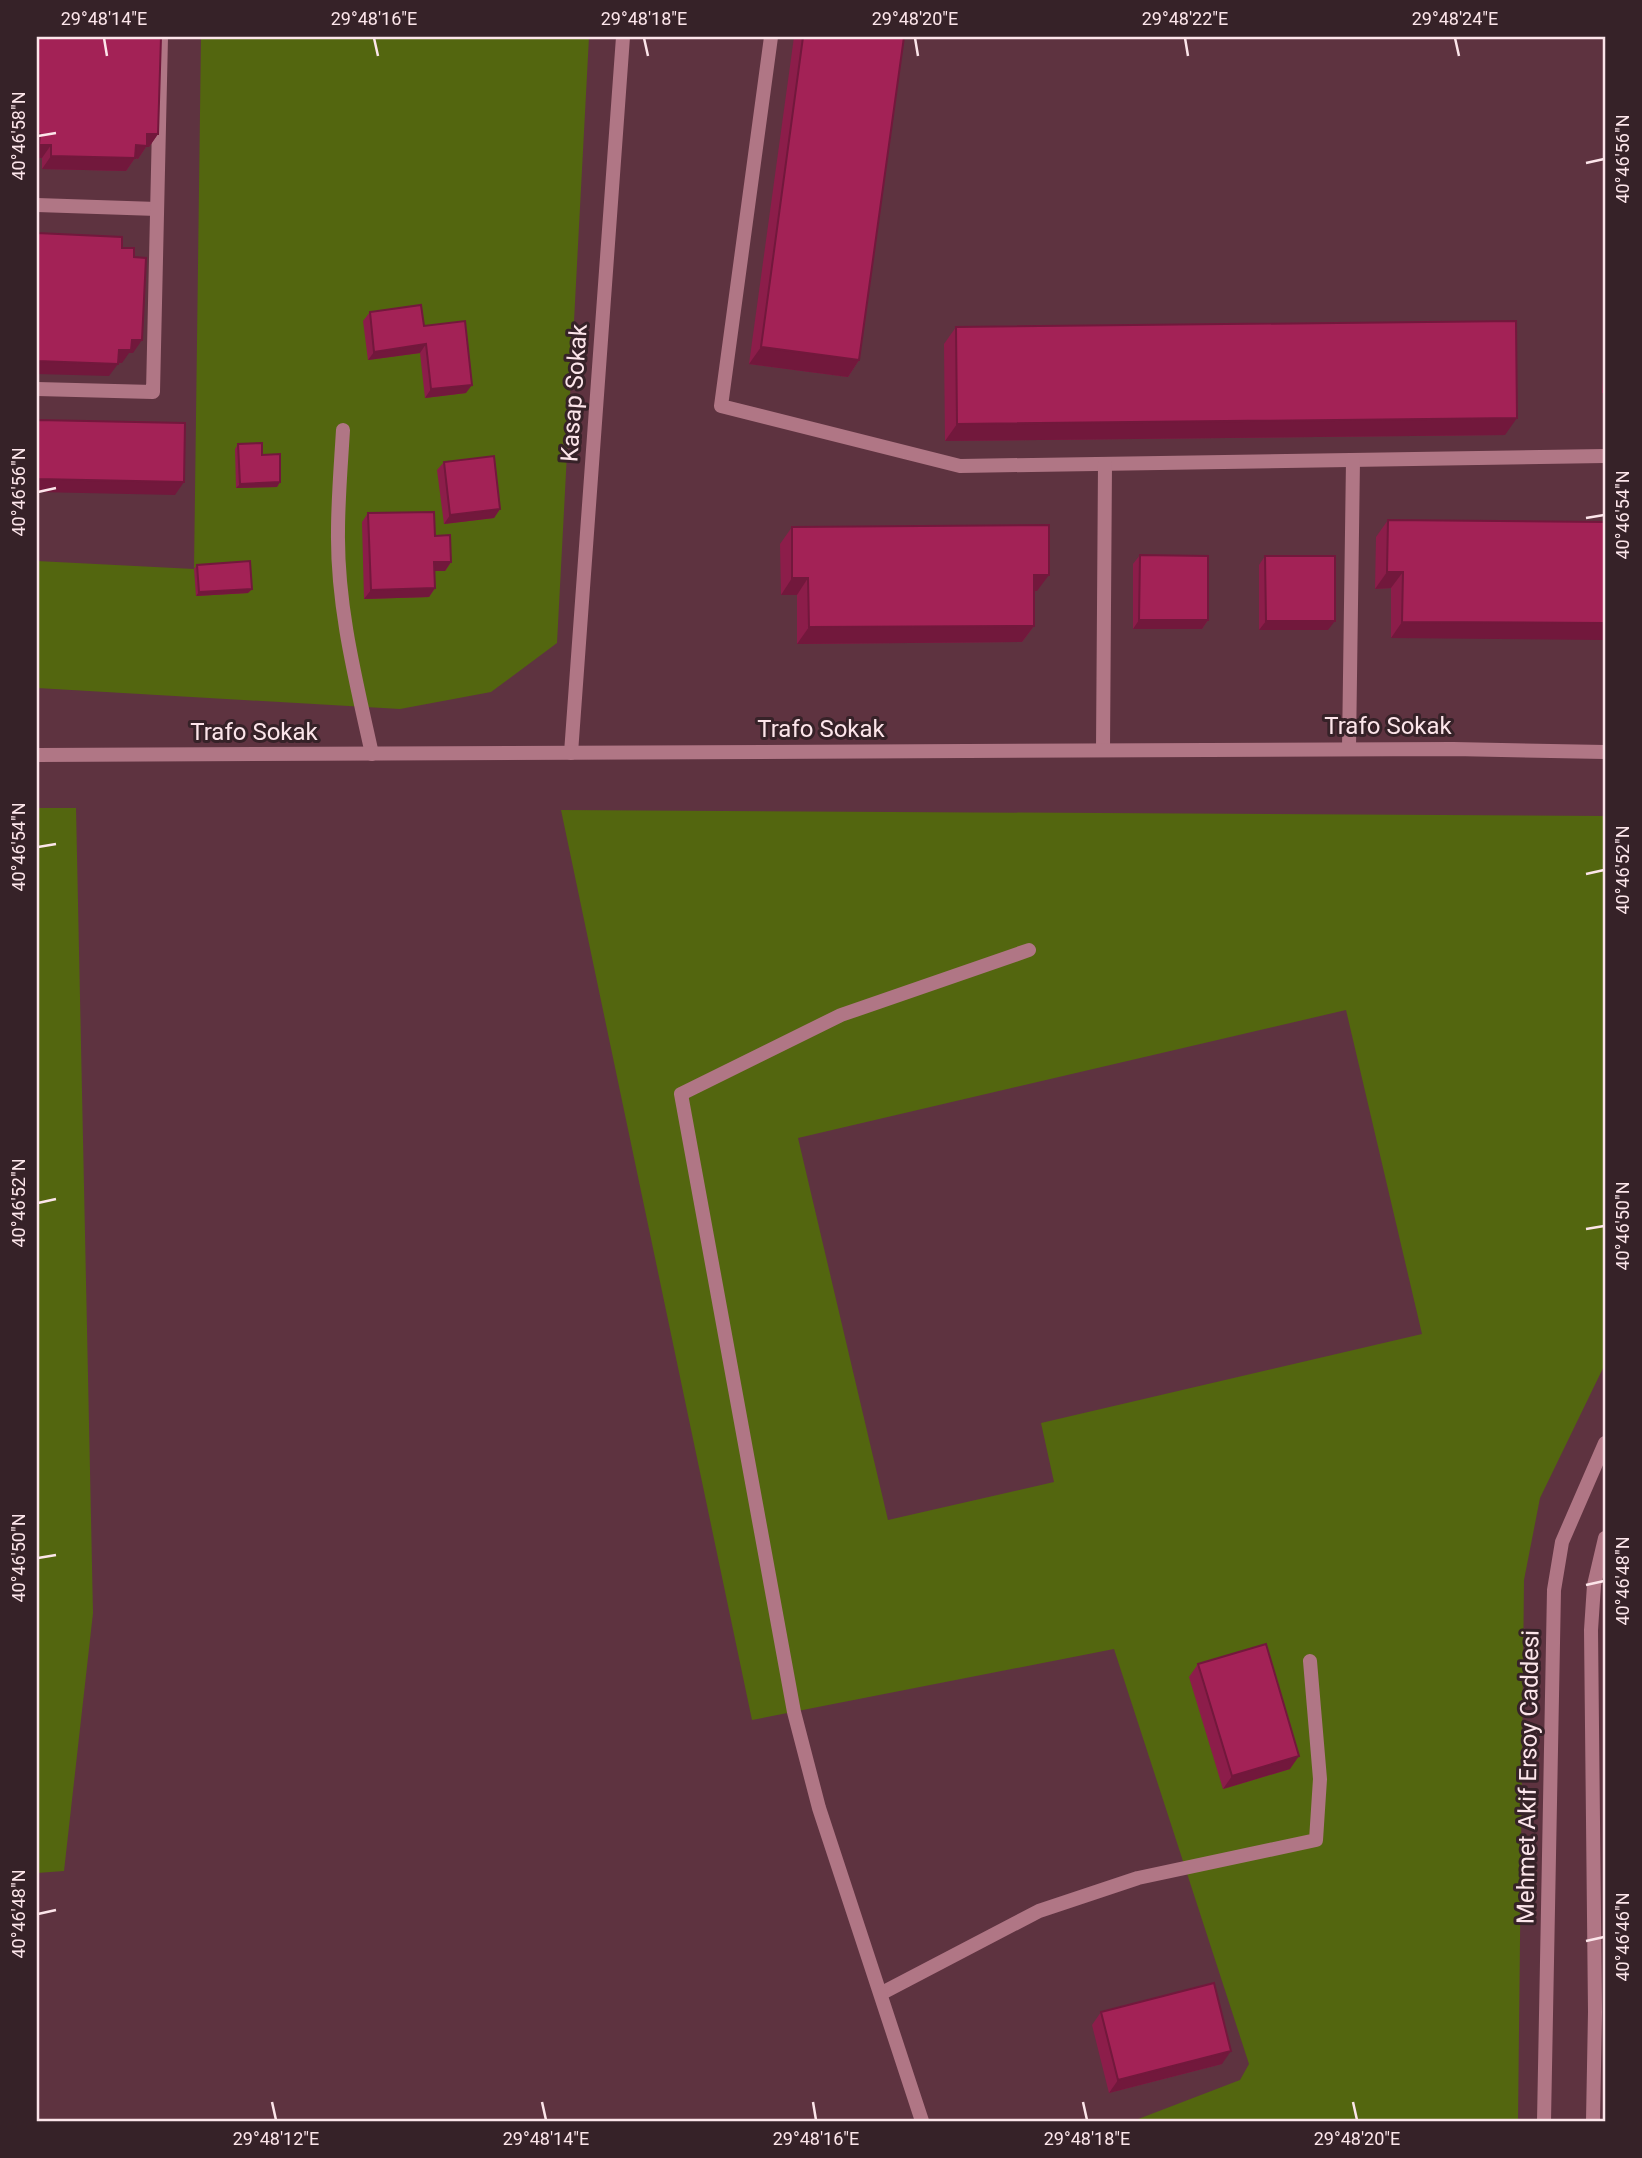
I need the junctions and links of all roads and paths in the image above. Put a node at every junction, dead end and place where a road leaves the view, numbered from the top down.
1 (161, 37) edge
2 (623, 37) edge
3 (771, 37) edge
4 (37, 205) edge
5 (157, 209) junction
6 (37, 389) edge
7 (343, 430) dead end
8 (1605, 456) edge
9 (1353, 460) junction
10 (1105, 464) junction
11 (1349, 749) junction
12 (1103, 750) junction
13 (1605, 752) edge
14 (571, 753) junction
15 (372, 754) junction
16 (37, 755) edge
17 (1029, 950) dead end
18 (1605, 1443) edge
19 (1605, 1538) edge
20 (1310, 1661) dead end
21 (882, 1993) junction
22 (922, 2121) edge
23 (1544, 2121) edge
24 (1593, 2121) edge

1 - 5 street
2 - 14 street, Kasap Sokak
3 - 10 street
4 - 5 street
5 - 6 street
7 - 15 street
8 - 9 street
9 - 10 street
9 - 11 street
10 - 12 street
11 - 12 street, Trafo Sokak
11 - 13 street, Trafo Sokak
12 - 14 street, Trafo Sokak
14 - 15 street, Trafo Sokak
15 - 16 street, Trafo Sokak
17 - 21 street
18 - 23 street, Mehmet Akif Ersoy Caddesi
19 - 24 street
20 - 21 street
21 - 22 street

